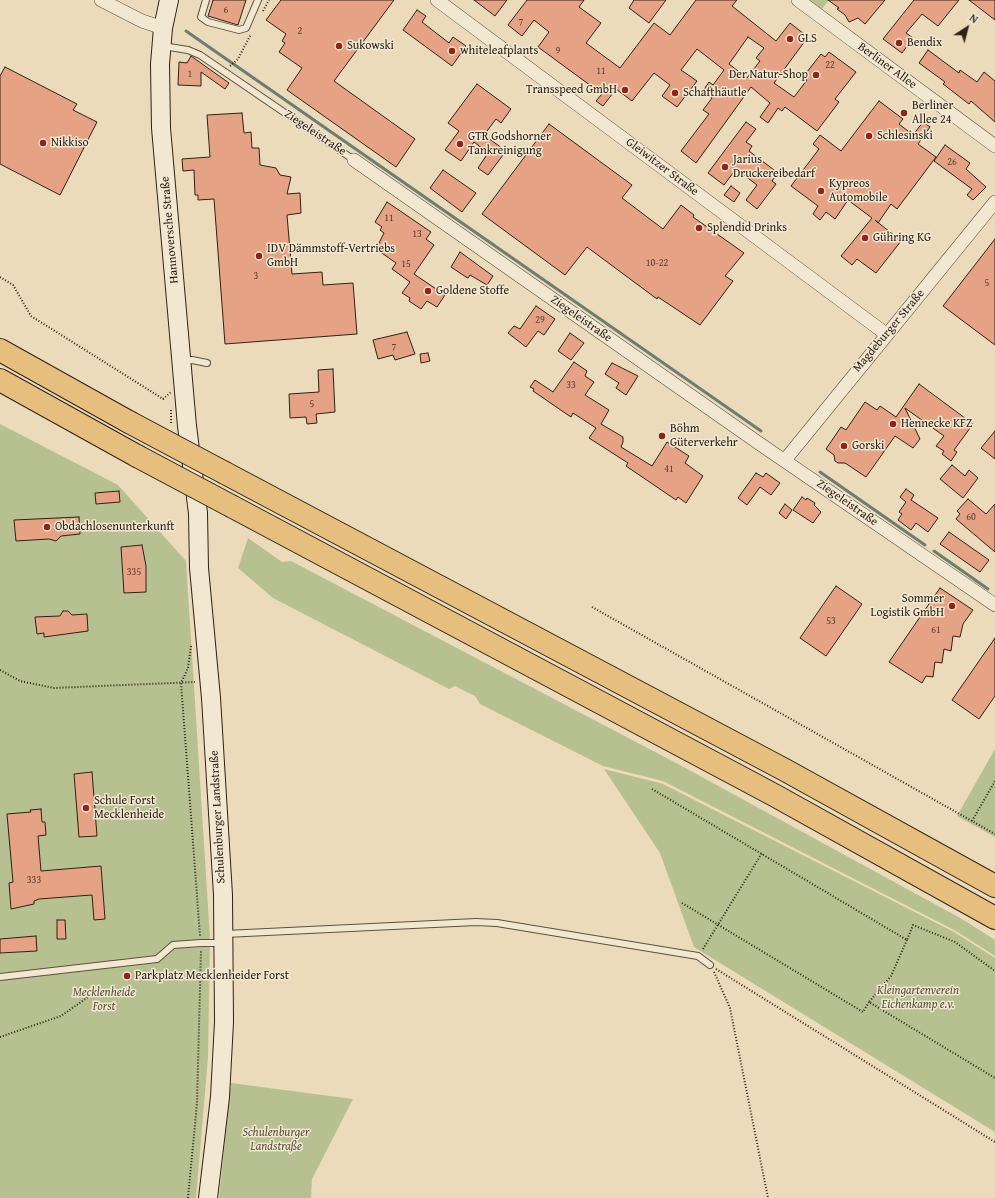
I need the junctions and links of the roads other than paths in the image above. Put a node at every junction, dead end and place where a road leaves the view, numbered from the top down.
1 (101, 0) edge
2 (168, 0) edge
3 (206, 0) edge
4 (258, 0) edge
5 (437, 0) edge
6 (798, 0) edge
7 (163, 28) junction
8 (161, 46) junction
9 (995, 146) edge
10 (354, 160) joint
11 (995, 202) edge
12 (886, 334) junction
13 (0, 350) edge
14 (181, 361) junction
15 (207, 363) dead end
16 (0, 380) edge
17 (190, 460) joint
18 (785, 460) junction
19 (995, 605) edge
20 (995, 886) edge
21 (995, 918) edge
22 (224, 939) junction
23 (710, 965) road end
24 (0, 977) edge
25 (208, 1198) edge

1 - 7 street
2 - 7 main road, Hannoversche Straße
3 - 4 lane
5 - 12 street, Gleiwitzer Straße
6 - 9 street, Berliner Allee
7 - 8 main road, Hannoversche Straße
8 - 10 lane, Ziegeleistraße
8 - 14 main road, Hannoversche Straße
10 - 18 street, Ziegeleistraße
11 - 12 street, Magdeburger Straße
12 - 18 street, Magdeburger Straße
13 - 20 highway, bridge
14 - 15 lane
14 - 17 main road, Hannoversche Straße
16 - 21 highway, bridge
17 - 22 main road, Schulenburger Landstraße
18 - 19 street, Ziegeleistraße
22 - 23 lane
22 - 24 lane
22 - 25 main road, Schulenburger Landstraße

